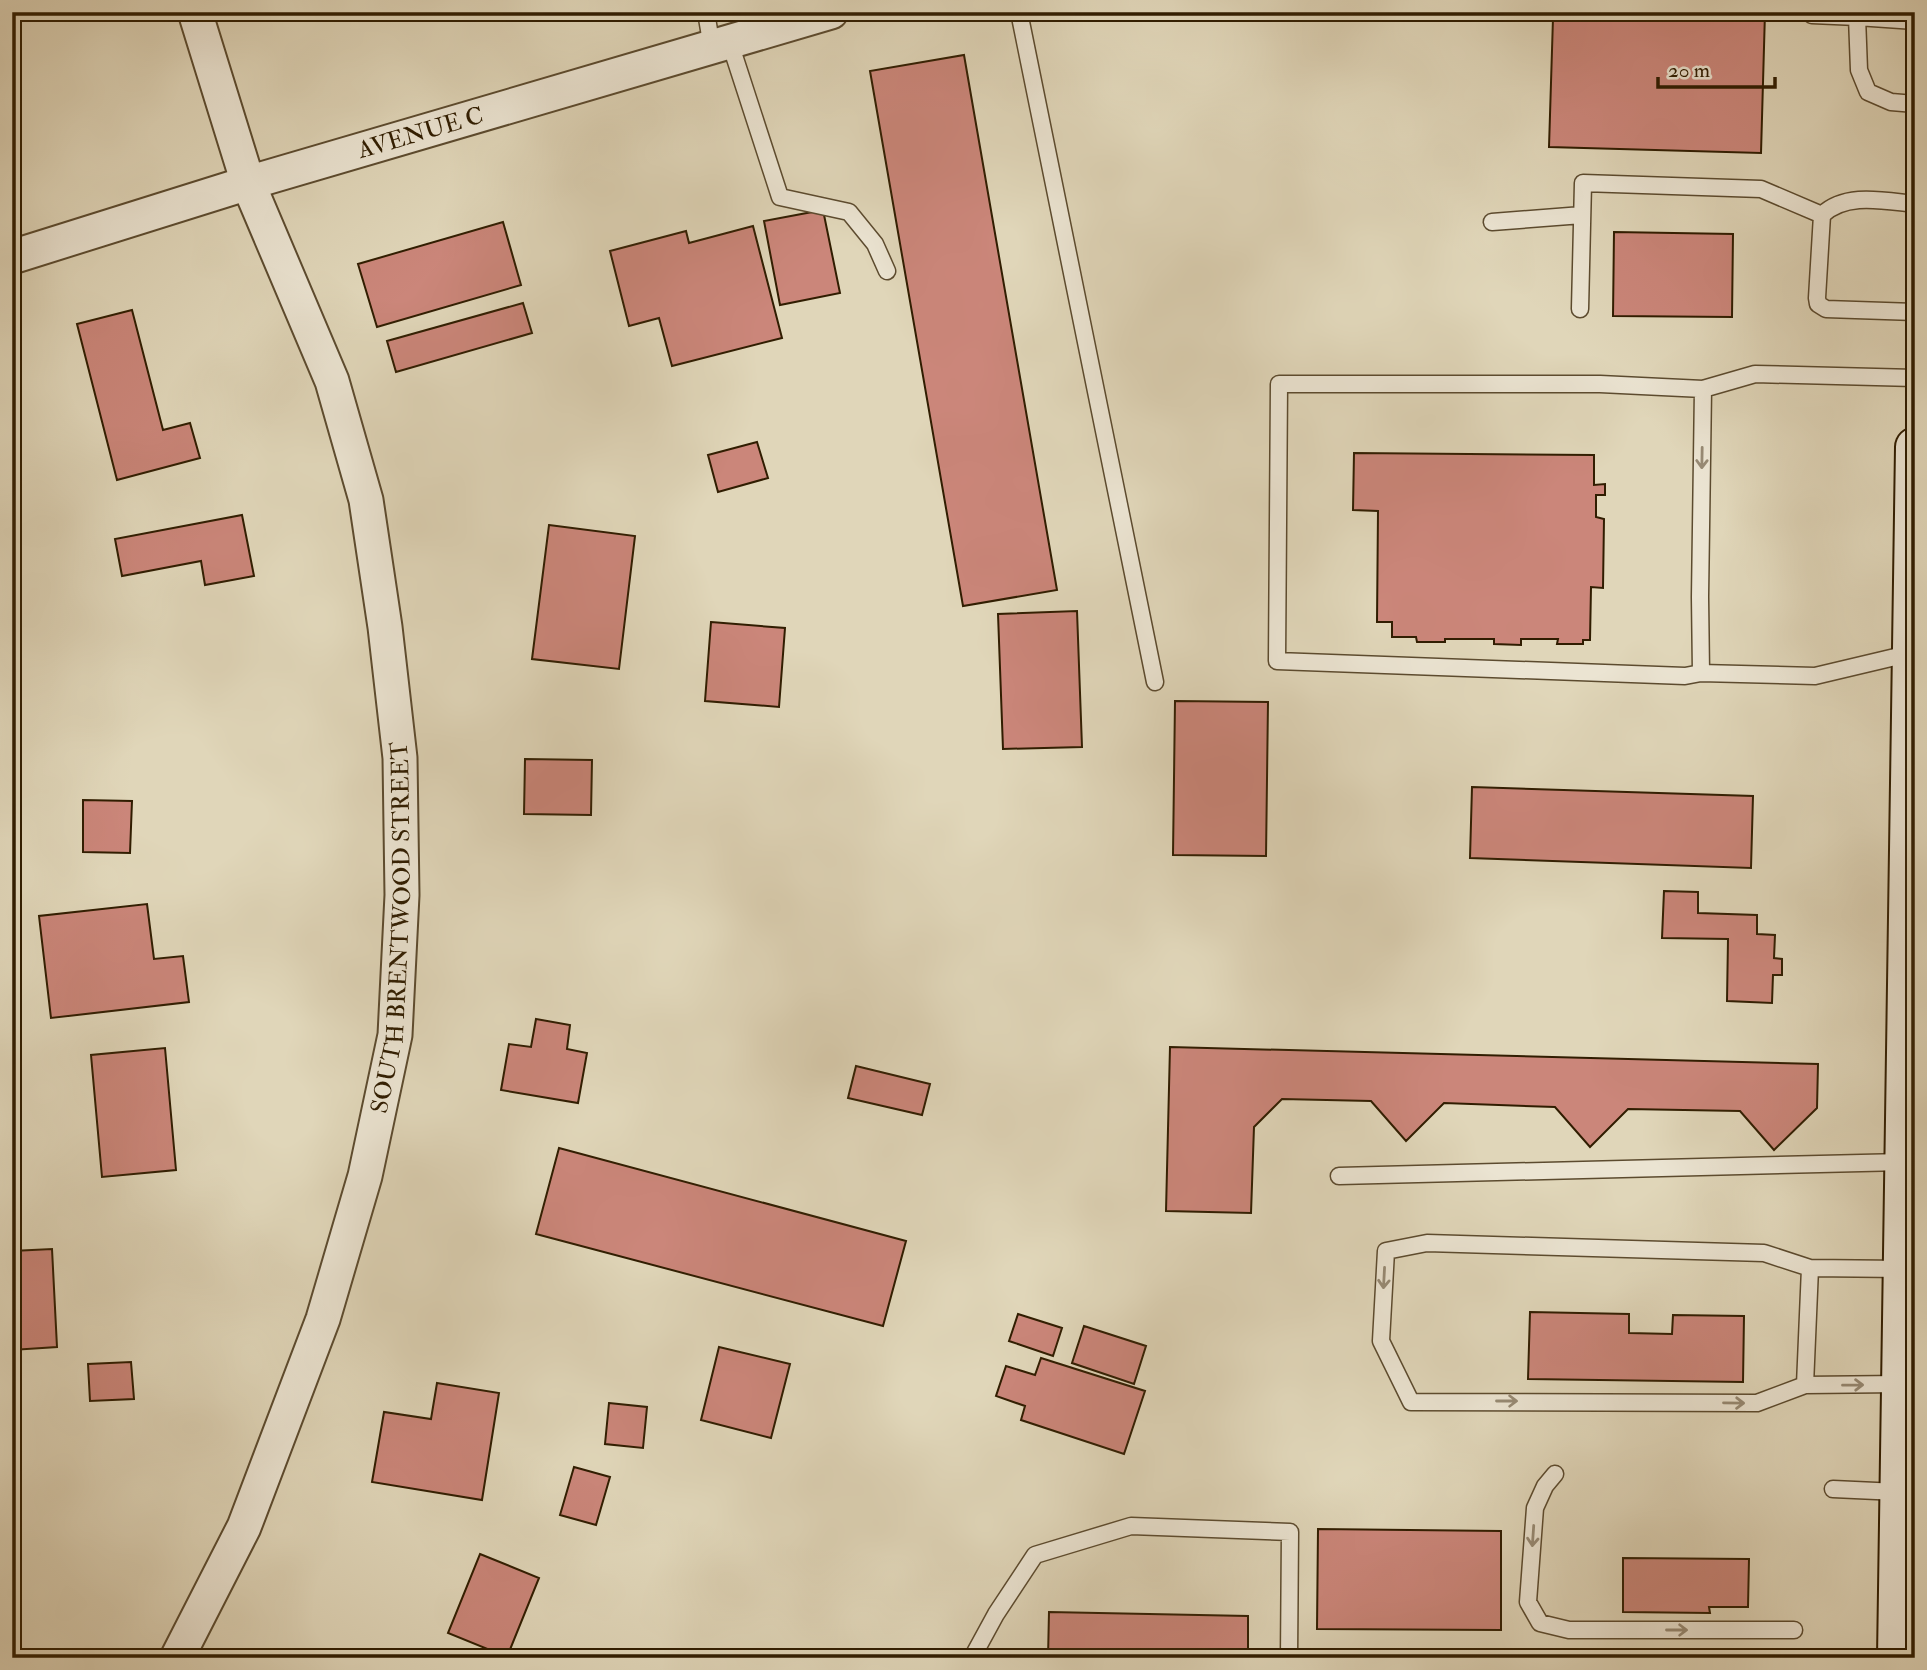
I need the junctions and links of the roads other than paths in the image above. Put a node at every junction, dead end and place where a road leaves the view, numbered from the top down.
1 (195, 12) edge
2 (706, 12) edge
3 (831, 12) edge
4 (1019, 12) edge
5 (1810, 12) edge
6 (1857, 15) edge
7 (1915, 21) edge
8 (721, 45) junction
9 (1915, 104) edge
10 (248, 183) junction
11 (1915, 204) edge
12 (1582, 215) junction
13 (1822, 215) junction
14 (1492, 222) dead end
15 (12, 257) edge
16 (887, 271) dead end
17 (1580, 309) dead end
18 (1915, 313) edge
19 (1915, 379) edge
20 (1703, 389) junction
21 (1915, 447) edge
22 (1912, 653) edge
23 (1701, 673) junction
24 (1155, 682) dead end
25 (1903, 1162) junction
26 (1339, 1176) dead end
27 (1909, 1215) edge
28 (1810, 1268) junction
29 (1908, 1269) edge
30 (1900, 1384) junction
31 (1805, 1385) junction
32 (1555, 1474) dead end
33 (1833, 1489) dead end
34 (1899, 1492) junction
35 (1794, 1630) dead end
36 (177, 1658) edge
37 (971, 1658) edge
38 (1289, 1658) edge
39 (1896, 1658) edge

1 - 10 street, SOUTH BRENTWOOD STREET
2 - 8 lane
3 - 8 street, AVENUE C
4 - 24 lane
5 - 6 lane
6 - 7 lane
6 - 9 lane
8 - 10 street, AVENUE C
8 - 16 lane
10 - 15 street, AVENUE C
10 - 36 street, SOUTH BRENTWOOD STREET
11 - 13 lane
12 - 13 lane
12 - 14 lane
12 - 17 lane
13 - 18 lane
19 - 20 lane
20 -> 23 lane
20 - 23 lane
21 - 22 main road
22 - 23 lane
22 - 25 main road
25 - 26 lane
25 - 27 main road
27 - 29 main road
28 - 29 lane
28 - 31 lane
28 -> 31 lane
29 - 30 main road
31 -> 30 lane
30 - 34 main road
32 -> 35 lane
33 - 34 lane
34 - 39 main road
37 - 38 lane

